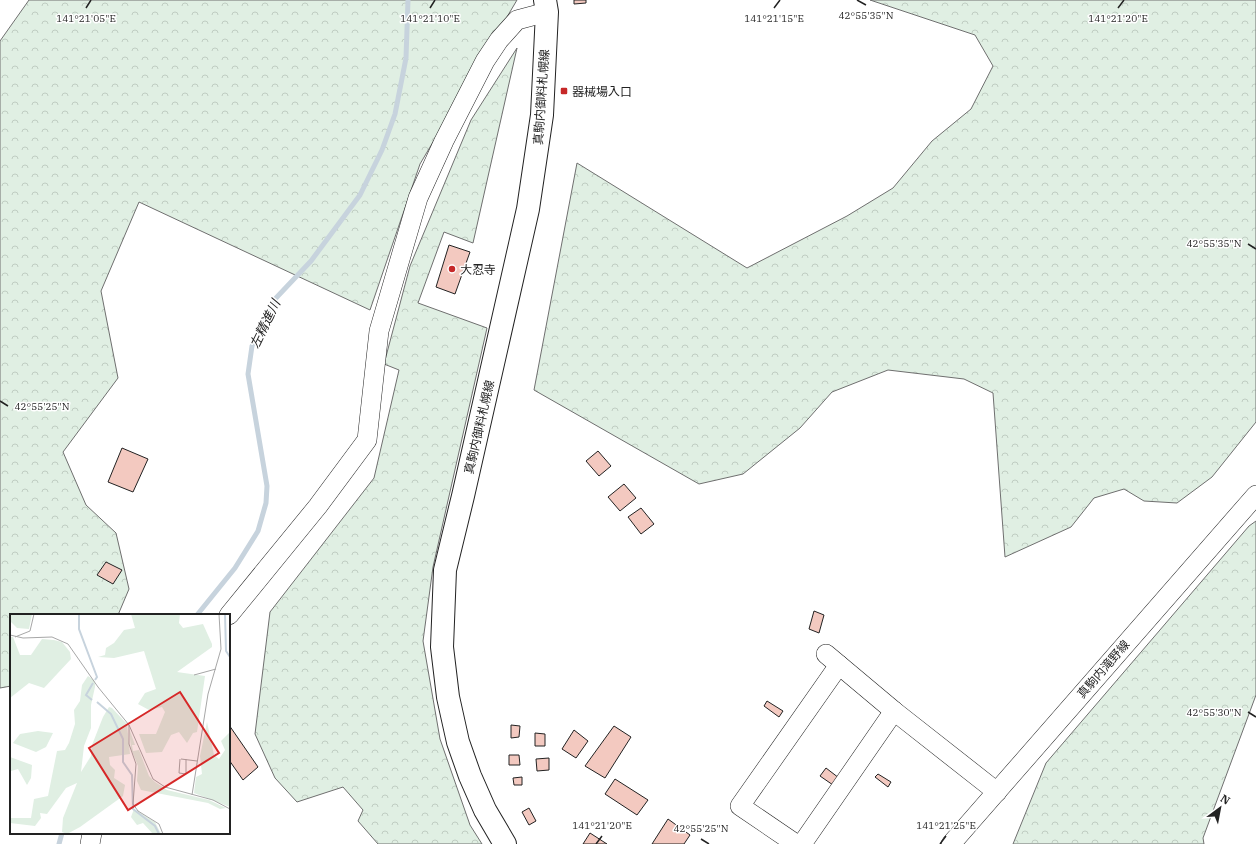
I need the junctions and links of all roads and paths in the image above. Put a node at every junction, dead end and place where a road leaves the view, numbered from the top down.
1 (546, 6) edge
2 (1256, 495) edge
3 (230, 614) edge
4 (894, 711) junction
5 (996, 792) junction
6 (92, 834) edge
7 (90, 844) edge
8 (505, 844) edge
9 (796, 844) edge
10 (802, 844) edge
11 (951, 844) edge

1 - 3 street
1 - 8 main road, 真駒内御料札幌線
2 - 5 street, 真駒内滝野線
4 - 5 street
4 - 9 street
4 - 10 street
5 - 11 street, 真駒内滝野線
6 - 7 street

